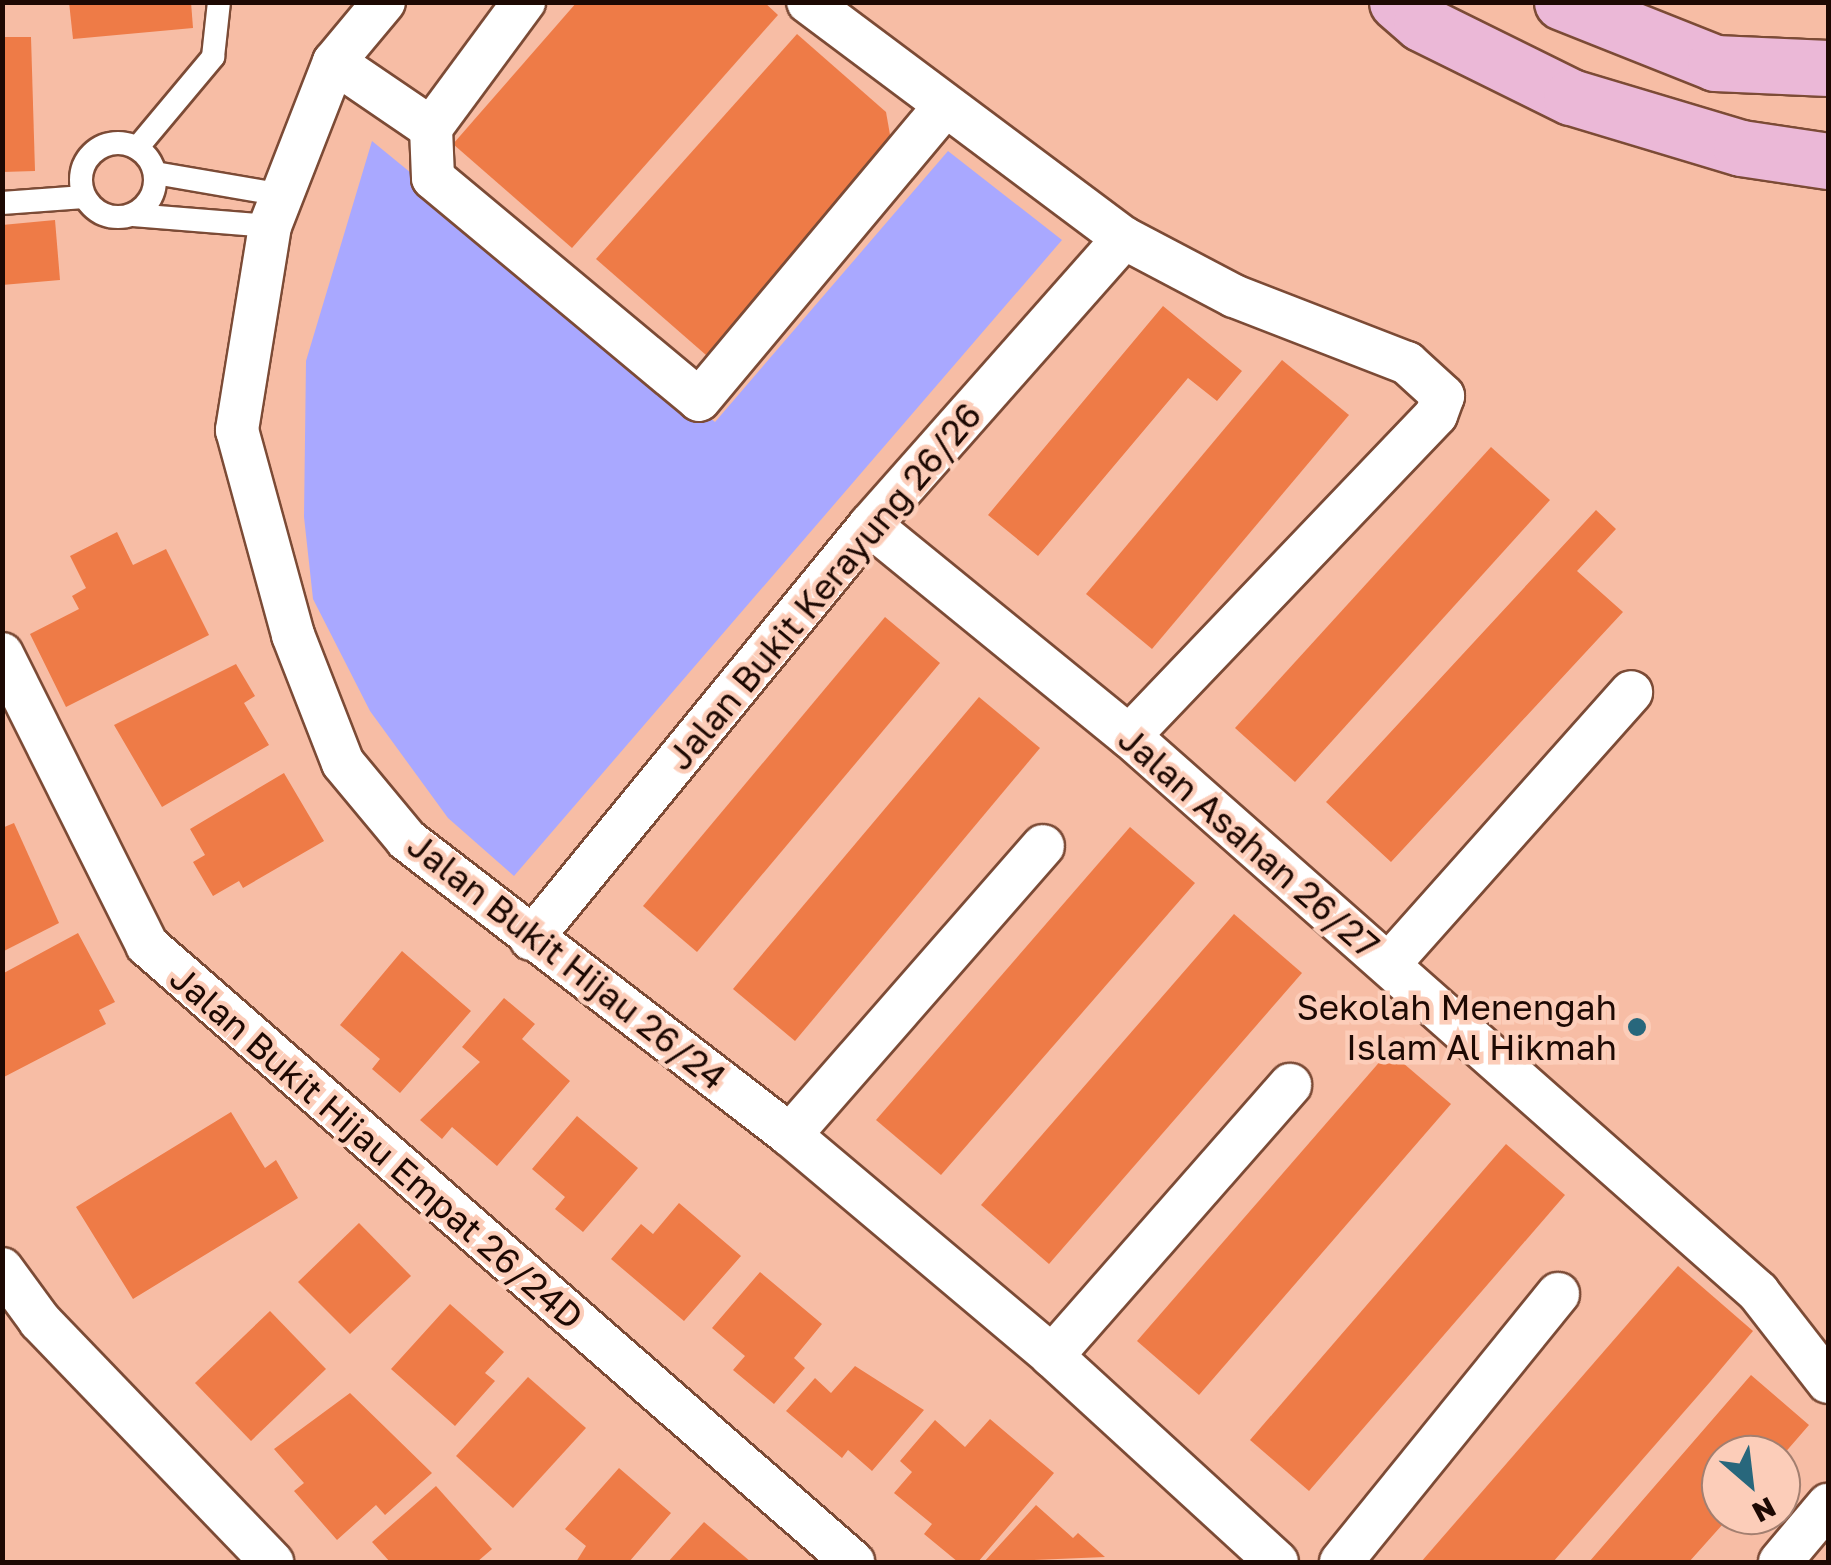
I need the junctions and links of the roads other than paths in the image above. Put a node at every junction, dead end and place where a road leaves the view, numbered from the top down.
1 (220, 2) edge
2 (384, 2) edge
3 (524, 2) edge
4 (808, 2) edge
5 (1397, 2) edge
6 (1562, 2) edge
7 (334, 62) junction
8 (1828, 68) edge
9 (945, 106) junction
10 (430, 128) junction
11 (137, 148) junction
12 (1828, 161) edge
13 (155, 174) junction
14 (84, 197) junction
15 (2, 204) edge
16 (276, 210) junction
17 (133, 215) junction
18 (1124, 238) junction
19 (870, 524) junction
20 (2, 654) edge
21 (1631, 692) dead end
22 (1129, 736) junction
23 (1043, 846) dead end
24 (531, 938) junction
25 (1389, 964) junction
26 (1290, 1085) dead end
27 (790, 1135) junction
28 (2, 1269) edge
29 (1558, 1294) dead end
30 (1052, 1356) junction
31 (1828, 1382) edge
32 (1828, 1505) edge
33 (272, 1562) edge
34 (852, 1562) edge
35 (1276, 1562) edge
36 (1341, 1562) edge
37 (1780, 1562) edge

1 - 11 lane
2 - 7 street, Jalan Bukit Hijau 26/24
3 - 10 street
4 - 9 street
5 - 12 main road
6 - 8 main road
7 - 10 street
7 - 16 street, Jalan Bukit Hijau 26/24
9 - 10 street
9 - 18 street
11 - 13 lane
11 - 14 lane
13 - 16 lane
13 - 17 lane
14 - 15 lane
14 - 17 lane
16 - 17 lane
16 - 24 street, Jalan Bukit Hijau 26/24
18 - 19 street, Jalan Bukit Kerayung 26/26
18 - 22 street
19 - 22 street, Jalan Asahan 26/27
19 - 24 street, Jalan Bukit Kerayung 26/26
20 - 34 street, Jalan Bukit Hijau Empat 26/24D
21 - 25 street
22 - 25 street, Jalan Asahan 26/27
23 - 27 street
24 - 27 street, Jalan Bukit Hijau 26/24
25 - 31 street, Jalan Asahan 26/27
26 - 30 street
27 - 30 street, Jalan Bukit Hijau 26/24
28 - 33 street
29 - 36 street
30 - 35 street, Jalan Bukit Hijau 26/24
32 - 37 street

